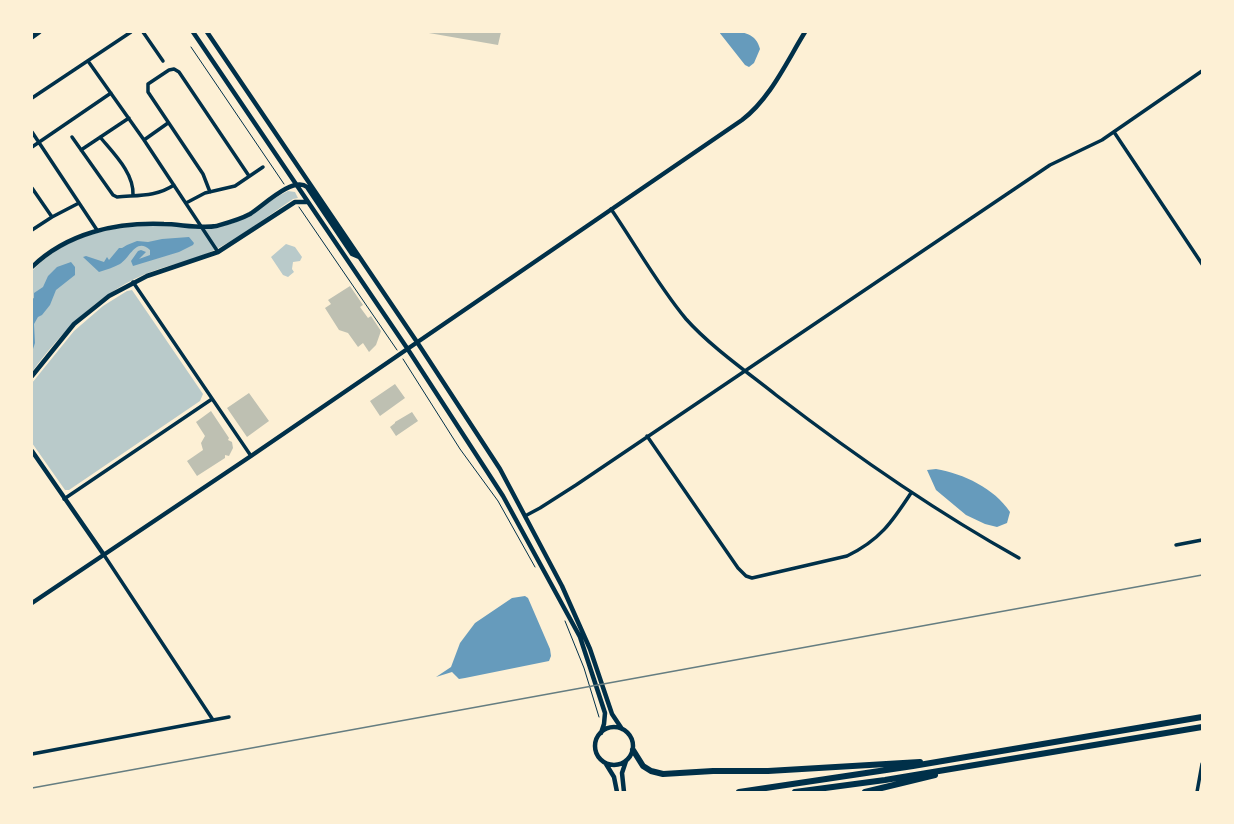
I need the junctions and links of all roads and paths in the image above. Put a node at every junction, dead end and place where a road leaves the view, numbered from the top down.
1 (39, 32) edge
2 (131, 32) edge
3 (144, 32) edge
4 (193, 32) edge
5 (207, 32) edge
6 (805, 32) edge
7 (32, 36) edge
8 (191, 47) dead end
9 (88, 61) junction
10 (163, 61) dead end
11 (1202, 71) edge
12 (111, 93) junction
13 (32, 98) edge
14 (129, 118) junction
15 (168, 123) junction
16 (32, 132) edge
17 (1114, 132) junction
18 (72, 137) dead end
19 (100, 137) junction
20 (144, 140) junction
21 (39, 143) junction
22 (32, 147) edge
23 (81, 150) junction
24 (263, 167) dead end
25 (249, 176) junction
26 (296, 184) junction
27 (174, 185) junction
28 (32, 188) edge
29 (287, 188) junction
30 (210, 192) junction
31 (133, 195) junction
32 (298, 200) junction
33 (308, 202) junction
34 (79, 203) junction
35 (186, 203) junction
36 (611, 210) junction
37 (52, 217) junction
38 (201, 225) junction
39 (32, 230) edge
40 (97, 230) junction
41 (218, 252) junction
42 (360, 258) junction
43 (1202, 264) edge
44 (32, 267) edge
45 (134, 282) junction
46 (417, 342) junction
47 (407, 348) junction
48 (400, 354) junction
49 (405, 362) dead end
50 (745, 371) junction
51 (32, 376) edge
52 (212, 399) junction
53 (647, 436) junction
54 (32, 451) edge
55 (251, 456) junction
56 (911, 493) junction
57 (64, 499) junction
58 (525, 516) junction
59 (1202, 540) edge
60 (1176, 545) dead end
61 (104, 555) junction
62 (1019, 558) dead end
63 (538, 573) dead end
64 (32, 603) edge
65 (562, 615) dead end
66 (593, 666) junction
67 (605, 701) junction
68 (229, 717) dead end
69 (1202, 717) edge
70 (599, 719) dead end
71 (213, 720) junction
72 (1202, 727) edge
73 (622, 729) junction
74 (601, 733) junction
75 (632, 750) junction
76 (32, 754) edge
77 (626, 760) junction
78 (946, 761) junction
79 (605, 763) junction
80 (980, 764) junction
81 (1202, 764) edge
82 (617, 792) edge
83 (624, 792) edge
84 (739, 792) edge
85 (795, 792) edge
86 (865, 792) edge
87 (1197, 792) edge

1 - 7 main road
2 - 9 street
3 - 10 street
4 - 26 street
5 - 42 street
6 - 36 street
8 - 29 path
9 - 12 street
9 - 13 street
11 - 17 street
12 - 14 street
12 - 21 street
14 - 19 street
14 - 20 street
15 - 20 street
15 - 25 street
15 - 30 street
16 - 21 street
17 - 43 street
17 - 50 street
18 - 23 street
19 - 23 street
19 - 31 street
20 - 27 street
21 - 22 street
21 - 34 street
23 - 31 street
24 - 25 street
25 - 30 street
26 - 29 street
26 - 33 street
26 - 42 street
27 - 31 street
27 - 35 street
28 - 37 street
29 - 38 street
30 - 35 street
32 - 33 street
32 - 41 street
32 - 48 path
33 - 47 street
34 - 37 street
34 - 40 street
35 - 38 street
36 - 46 street
36 - 50 street
37 - 39 street
38 - 40 street
38 - 41 street
40 - 44 street
41 - 45 street
42 - 46 street
45 - 51 street
45 - 52 street
46 - 47 street
46 - 58 street
47 - 48 street
47 - 66 street
48 - 55 street
49 - 63 path
50 - 53 street
50 - 56 street
52 - 55 street
52 - 57 street
53 - 56 street
53 - 58 street
54 - 57 street
55 - 61 street
56 - 62 street
57 - 61 street
58 - 66 street
59 - 60 street
61 - 64 street
61 - 71 street
65 - 70 path
66 - 67 street
67 - 73 street
67 - 74 street
68 - 71 street
69 - 78 highway
71 - 76 street
72 - 80 highway
73 - 74 street
73 - 75 street
74 - 79 street
75 - 77 street
75 - 78 highway
77 - 79 street
77 - 83 street
78 - 84 highway
79 - 82 street
80 - 85 highway
80 - 86 highway
81 - 87 street

